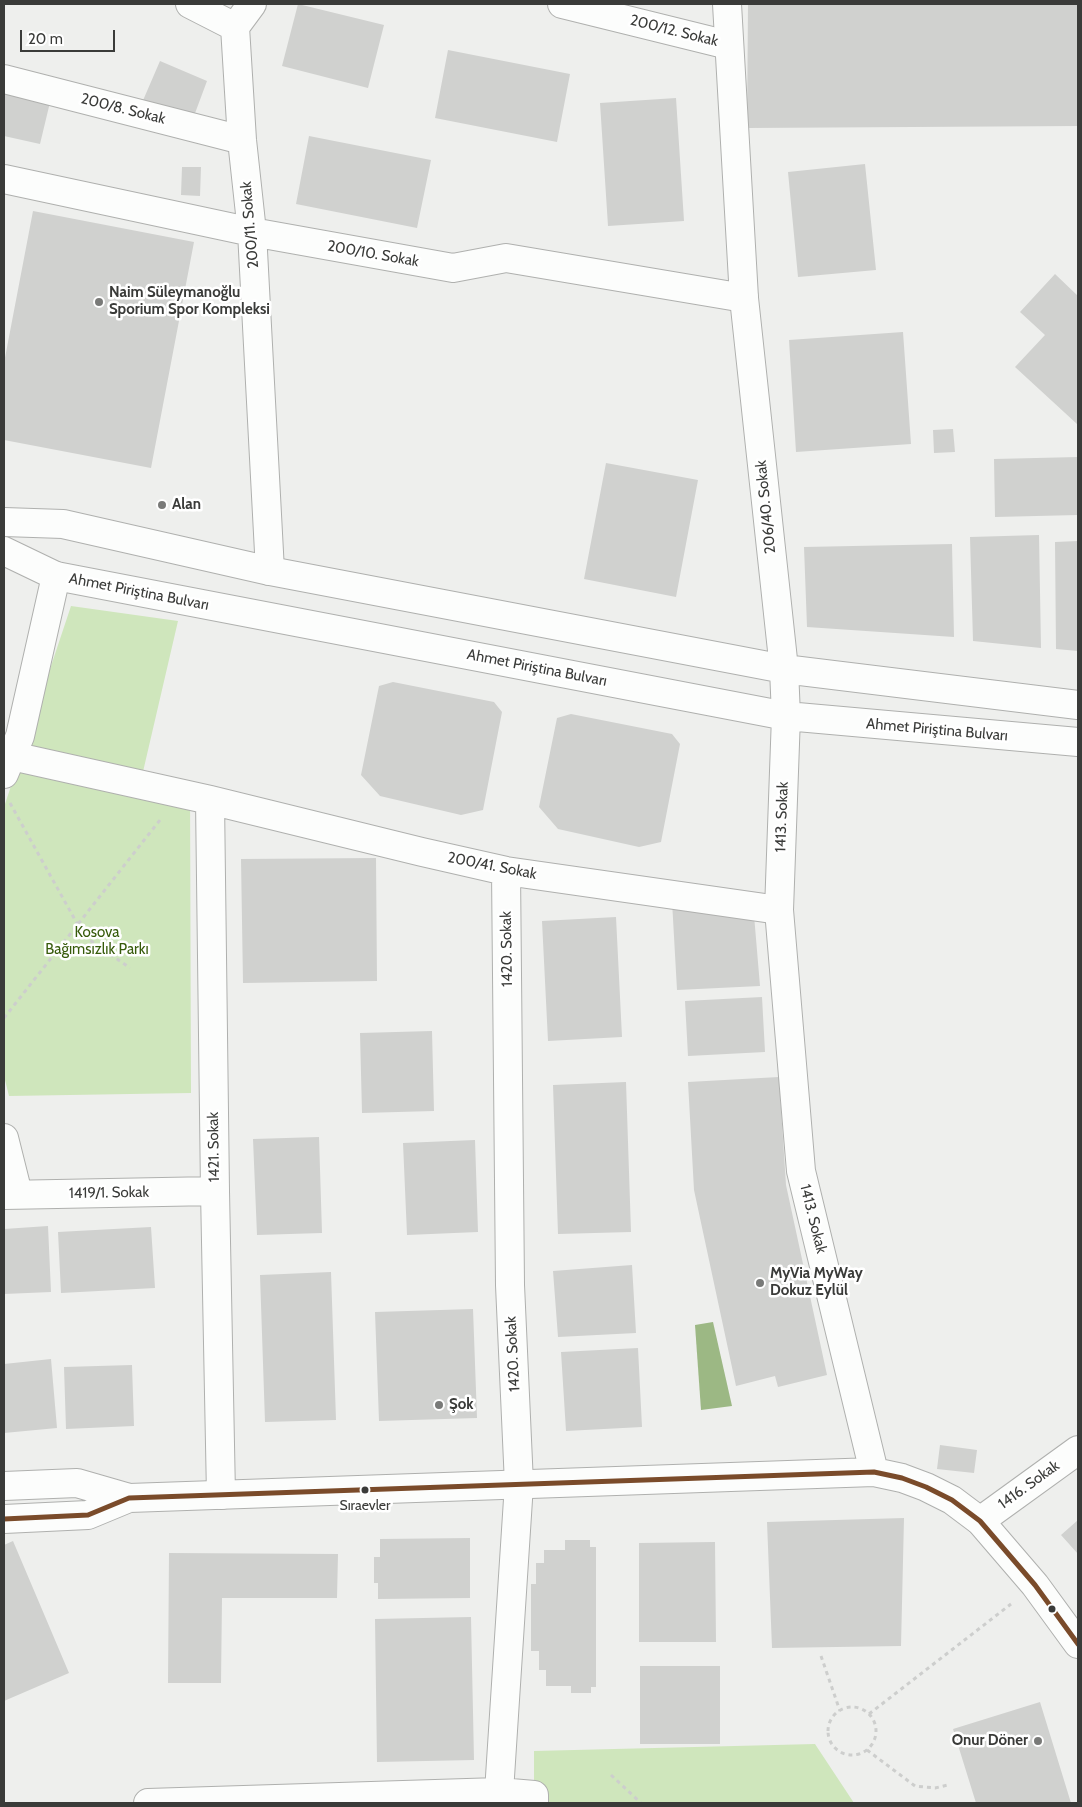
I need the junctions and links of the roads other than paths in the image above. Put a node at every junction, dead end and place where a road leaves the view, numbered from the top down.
1 (190, 4) edge
2 (252, 4) edge
3 (562, 4) edge
4 (727, 4) edge
5 (235, 27) junction
6 (728, 45) junction
7 (4, 79) edge
8 (242, 140) junction
9 (4, 179) edge
10 (252, 232) junction
11 (744, 298) junction
12 (4, 522) edge
13 (4, 551) edge
14 (270, 571) junction
15 (56, 576) junction
16 (784, 669) junction
17 (1078, 705) edge
18 (786, 716) junction
19 (1078, 742) edge
20 (10, 750) edge
21 (210, 800) junction
22 (506, 871) junction
23 (779, 910) junction
24 (4, 1138) edge
25 (215, 1191) junction
26 (11, 1195) edge
27 (1078, 1450) edge
28 (874, 1472) junction
29 (519, 1484) junction
30 (4, 1486) edge
31 (221, 1495) junction
32 (129, 1498) junction
33 (4, 1519) edge
34 (980, 1521) junction
35 (1078, 1644) edge
36 (499, 1792) junction
37 (148, 1803) edge
38 (534, 1803) edge

1 - 5 street
2 - 5 street
3 - 6 street, 200/12. Sokak
4 - 6 street
5 - 8 street, 200/11. Sokak
6 - 11 street, 206/40. Sokak
7 - 8 street, 200/8. Sokak
8 - 10 street, 200/11. Sokak
9 - 10 street, 200/10. Sokak
10 - 11 street, 200/10. Sokak
10 - 14 street, 200/11. Sokak
11 - 16 street, 206/40. Sokak
12 - 14 street
13 - 15 street, Ahmet Piriştina Bulvarı
14 - 16 street
15 - 18 street, Ahmet Piriştina Bulvarı
15 - 20 street
16 - 17 street
16 - 18 street, 206/40. Sokak
18 - 19 street, Ahmet Piriştina Bulvarı
18 - 23 street, 1413. Sokak
20 - 21 street, 200/41. Sokak
21 - 22 street, 200/41. Sokak
21 - 25 street, 1421. Sokak
22 - 23 street, 200/41. Sokak
22 - 29 street, 1420. Sokak
23 - 28 street, 1413. Sokak
24 - 26 street
25 - 26 street, 1419/1. Sokak
25 - 31 street, 1421. Sokak
27 - 34 street, 1416. Sokak
28 - 29 street
28 - 34 street
29 - 31 street
29 - 36 street, 1420. Sokak
30 - 32 street
31 - 32 street
32 - 33 street
34 - 35 street
36 - 37 street
36 - 38 street

